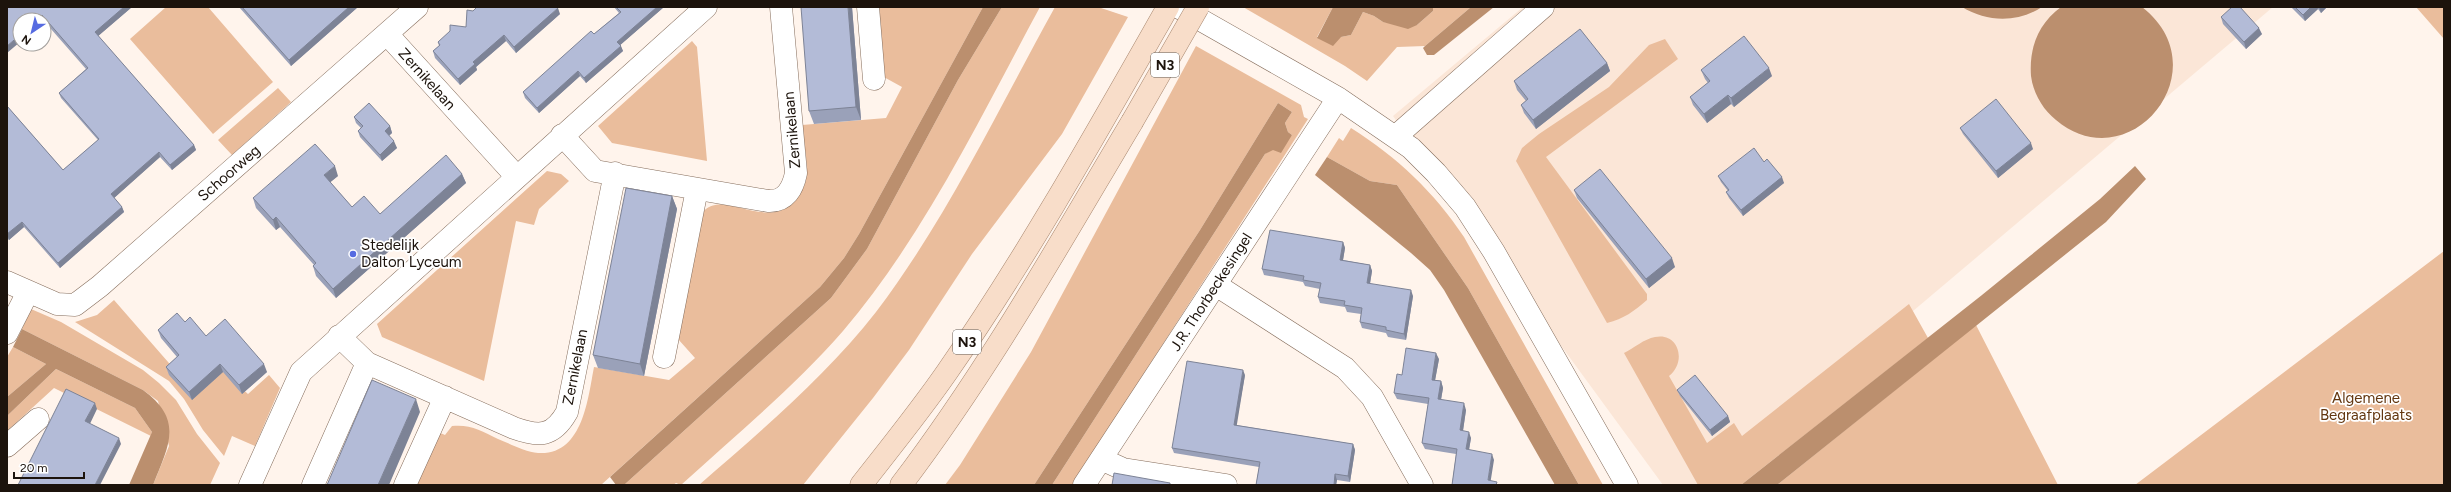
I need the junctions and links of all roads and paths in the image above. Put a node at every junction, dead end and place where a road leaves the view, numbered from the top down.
1 (418, 7) edge
2 (706, 7) edge
3 (781, 7) edge
4 (868, 7) edge
5 (1168, 7) edge
6 (1178, 7) edge
7 (1198, 7) edge
8 (1543, 7) edge
9 (387, 34) junction
10 (874, 79) dead end
11 (1338, 98) junction
12 (562, 135) junction
13 (1395, 137) junction
14 (615, 173) junction
15 (516, 176) junction
16 (697, 188) junction
17 (7, 282) edge
18 (1216, 285) junction
19 (28, 292) junction
20 (7, 334) edge
21 (339, 336) junction
22 (664, 357) dead end
23 (367, 363) junction
24 (445, 397) junction
25 (38, 419) dead end
26 (7, 446) edge
27 (1101, 459) junction
28 (250, 485) edge
29 (313, 485) edge
30 (405, 485) edge
31 (861, 485) edge
32 (902, 485) edge
33 (1084, 485) edge
34 (1226, 485) edge
35 (1422, 485) edge
36 (1627, 485) edge

1 - 9 street, Schoorweg
2 - 12 street
3 - 16 street, Zernikelaan
4 - 10 street
5 - 31 main road, N3
6 - 11 street
7 - 32 main road, N3, bridge
8 - 13 street
9 - 15 street, Zernikelaan
9 - 19 street, Schoorweg
11 - 13 street
11 - 18 street, J.R. Thorbeckesingel
12 - 14 street, Zernikelaan
12 - 15 street
13 - 36 street
14 - 16 street, Zernikelaan
14 - 24 street, Zernikelaan
15 - 21 street
16 - 22 street
17 - 19 street, Schoorweg
18 - 27 street, J.R. Thorbeckesingel
18 - 35 street
19 - 20 street
21 - 23 street, Zernikelaan
21 - 28 street
23 - 24 street, Zernikelaan
23 - 29 street
24 - 30 street
25 - 26 street
27 - 33 street, J.R. Thorbeckesingel
27 - 34 street

